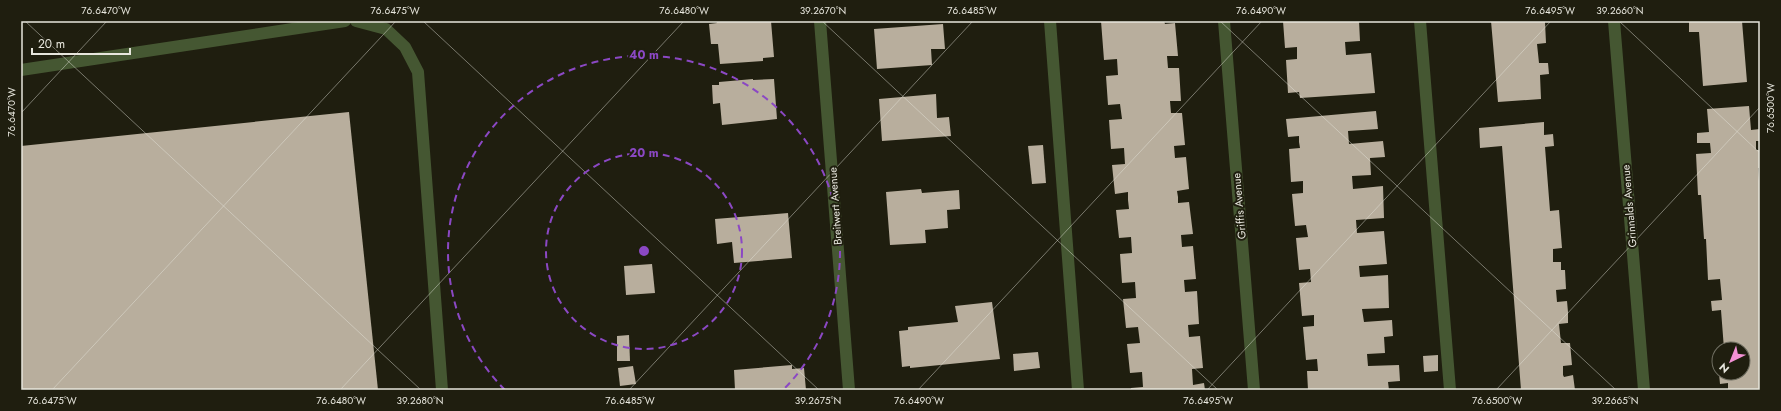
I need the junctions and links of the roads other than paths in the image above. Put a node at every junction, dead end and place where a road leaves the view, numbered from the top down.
1 (345, 21) edge
2 (356, 21) edge
3 (820, 21) edge
4 (1050, 21) edge
5 (1224, 21) edge
6 (1420, 21) edge
7 (1614, 21) edge
8 (21, 70) edge
9 (442, 390) edge
10 (849, 390) edge
11 (1078, 390) edge
12 (1254, 390) edge
13 (1450, 390) edge
14 (1644, 390) edge

1 - 8 street
2 - 9 street
3 - 10 street, Breitwert Avenue
4 - 11 street
5 - 12 street, Griffis Avenue
6 - 13 street
7 - 14 street, Grinnalds Avenue

